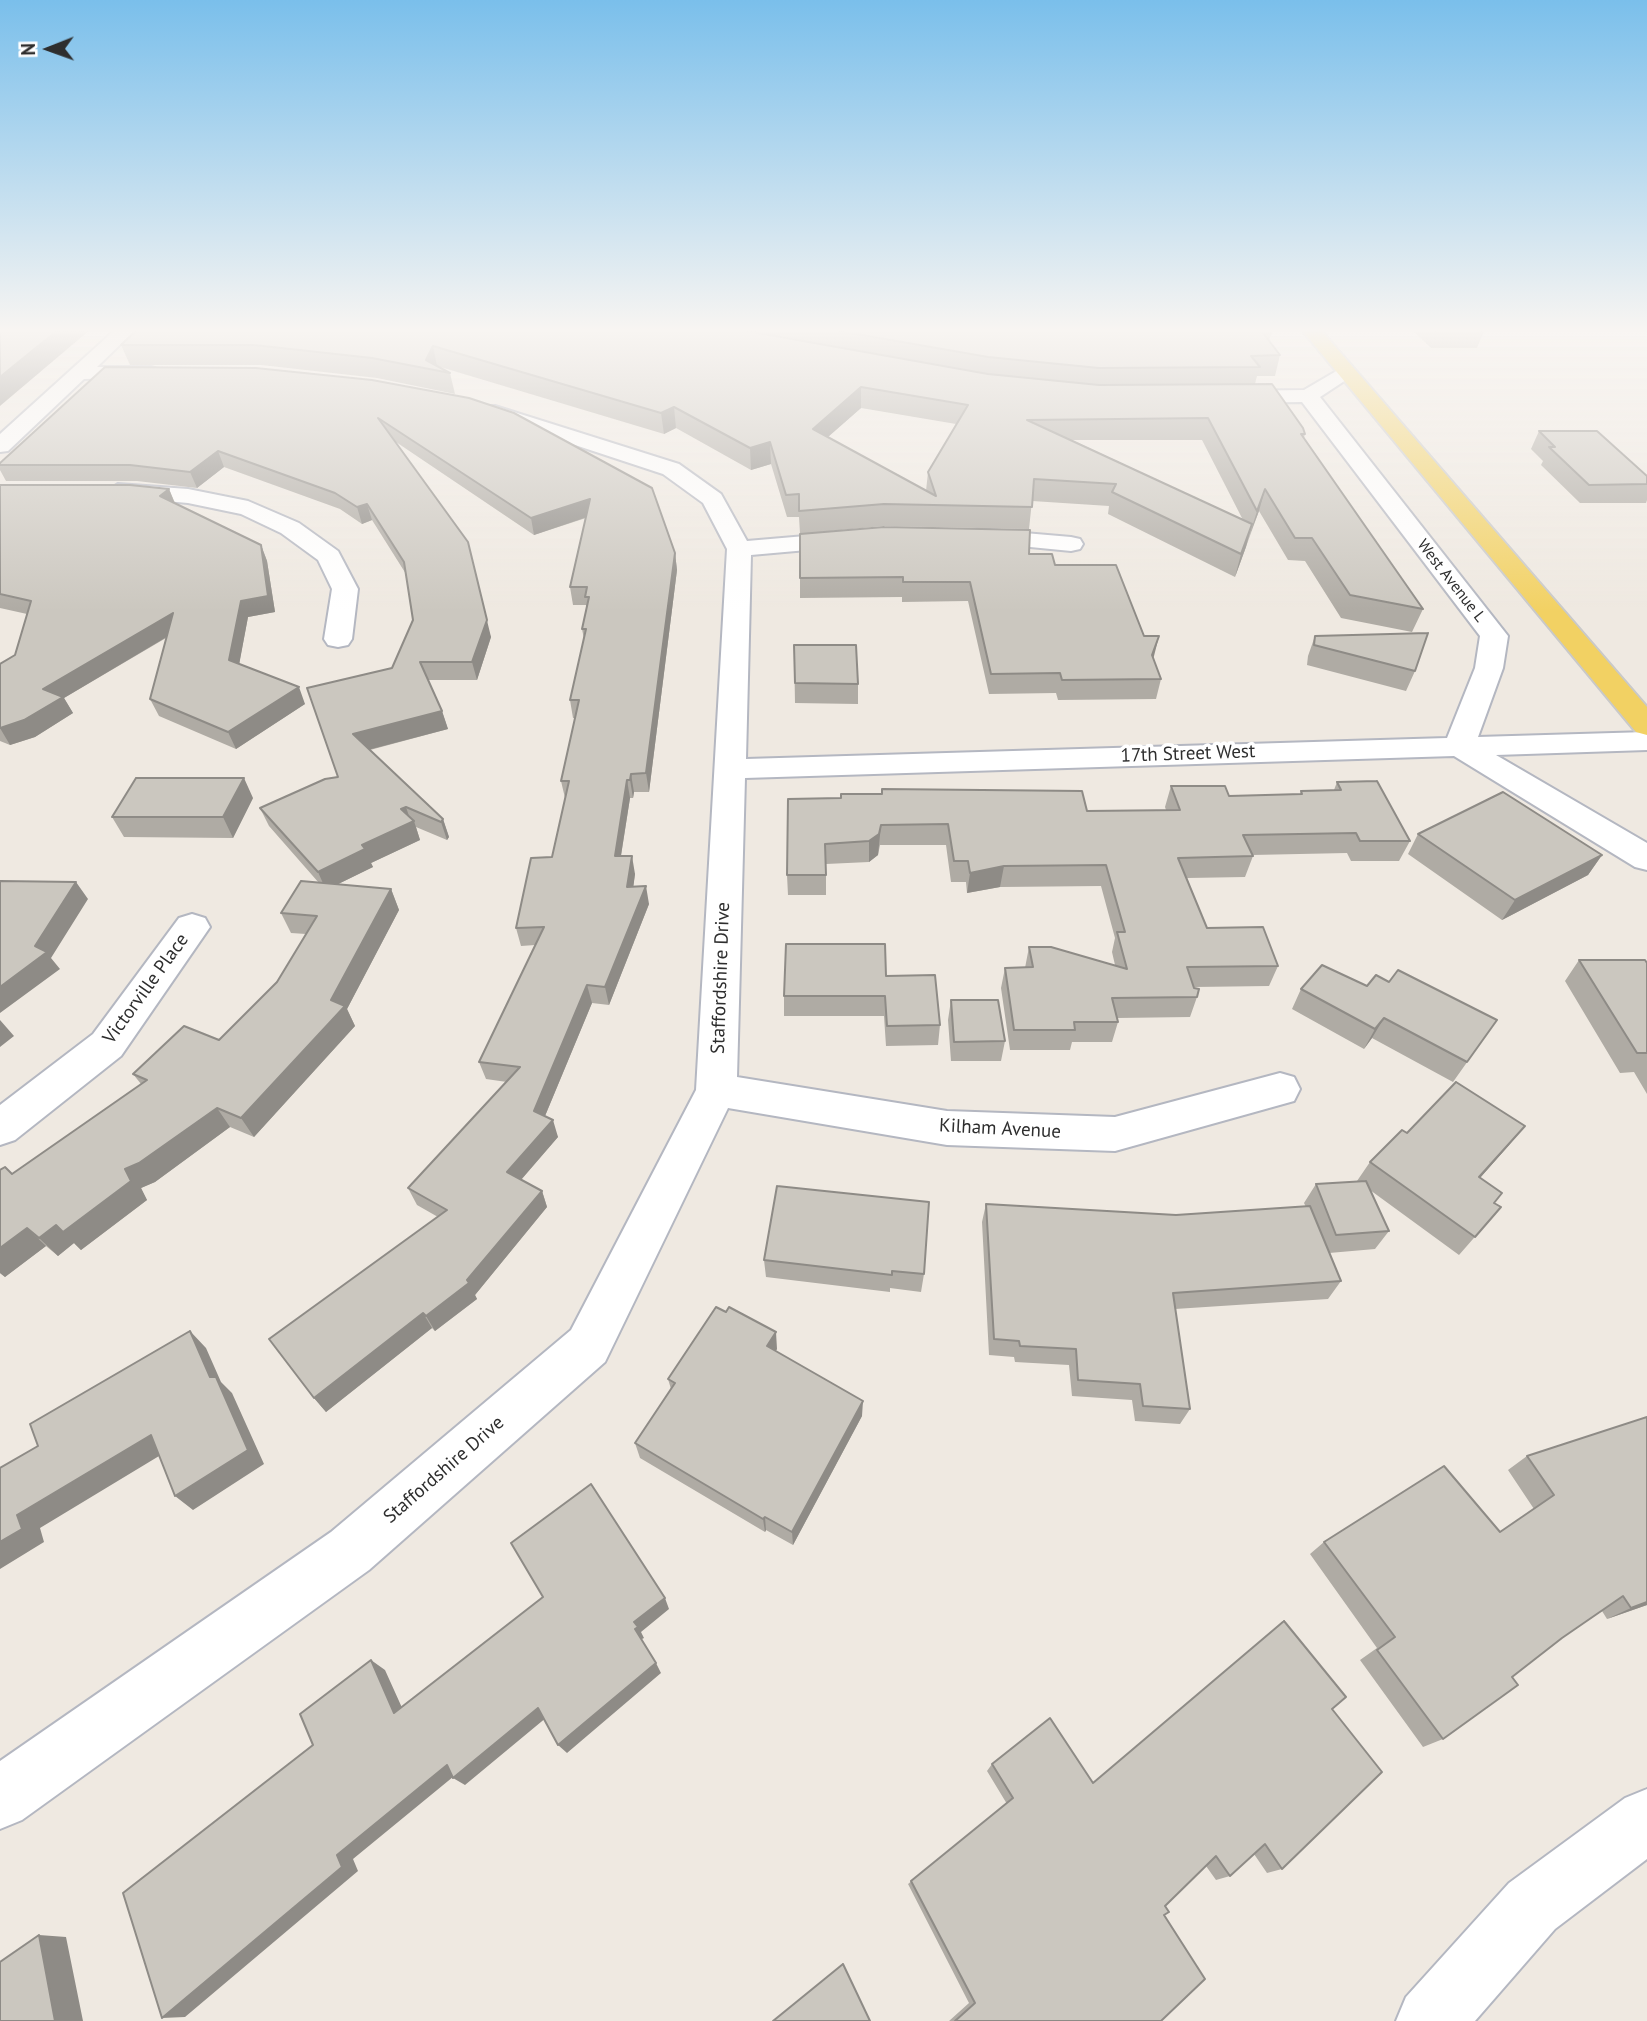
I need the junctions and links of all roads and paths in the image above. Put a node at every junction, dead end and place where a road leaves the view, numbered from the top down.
1 (25, 423) edge
2 (528, 423) edge
3 (1329, 423) edge
4 (1389, 423) edge
5 (0, 446) edge
6 (95, 491) edge
7 (951, 536) edge
8 (870, 537) edge
9 (1071, 544) dead end
10 (739, 549) junction
11 (338, 639) dead end
12 (1647, 726) edge
13 (1647, 741) edge
14 (1459, 746) junction
15 (730, 769) junction
16 (1647, 859) edge
17 (192, 927) dead end
18 (1280, 1089) dead end
19 (716, 1090) junction
20 (0, 1128) edge
21 (0, 1798) edge
22 (1647, 1820) edge
23 (1430, 2021) edge

1 - 5 street
2 - 10 street, Staffordshire Drive
3 - 14 street, West Avenue L
4 - 12 main road
6 - 11 street
7 - 9 street
8 - 10 street
10 - 15 street, Staffordshire Drive
13 - 14 street, 17th Street West
14 - 15 street, 17th Street West
14 - 16 street
15 - 19 street, Staffordshire Drive
17 - 20 street, Victorville Place
18 - 19 street, Kilham Avenue
19 - 21 street, Staffordshire Drive
22 - 23 street

